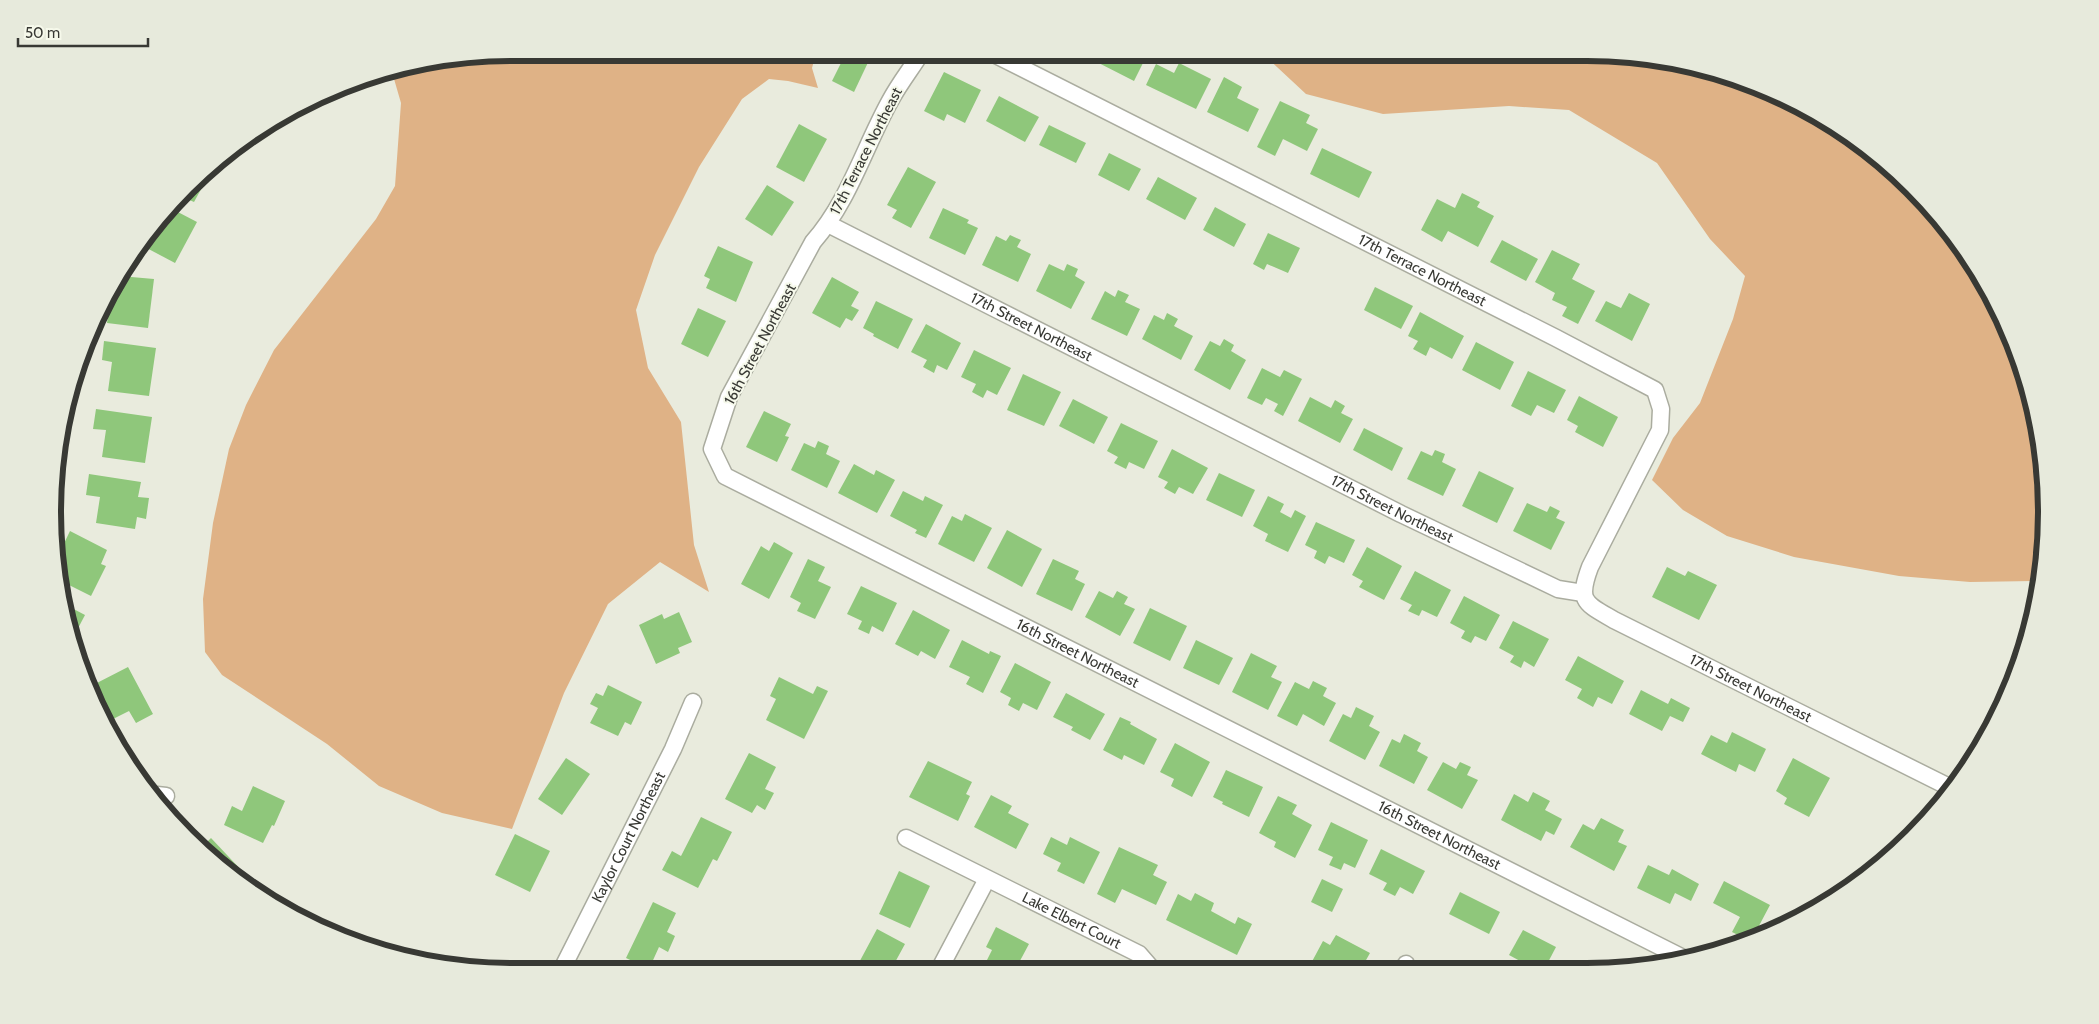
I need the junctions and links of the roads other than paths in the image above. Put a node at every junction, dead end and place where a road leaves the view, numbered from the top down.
1 (915, 61) edge
2 (1010, 61) edge
3 (828, 224) junction
4 (1583, 593) junction
5 (693, 702) dead end
6 (1946, 785) edge
7 (906, 838) dead end
8 (987, 879) junction
9 (1675, 954) edge
10 (565, 963) edge
11 (943, 963) edge
12 (1147, 963) edge

1 - 3 street, 17th Terrace Northeast
2 - 4 street, 17th Terrace Northeast
3 - 4 street, 17th Street Northeast
3 - 9 street, 16th Street Northeast
4 - 6 street, 17th Street Northeast
5 - 10 street, Kaylor Court Northeast
7 - 8 street, Lake Elbert Court
8 - 11 street
8 - 12 street, Lake Elbert Court

